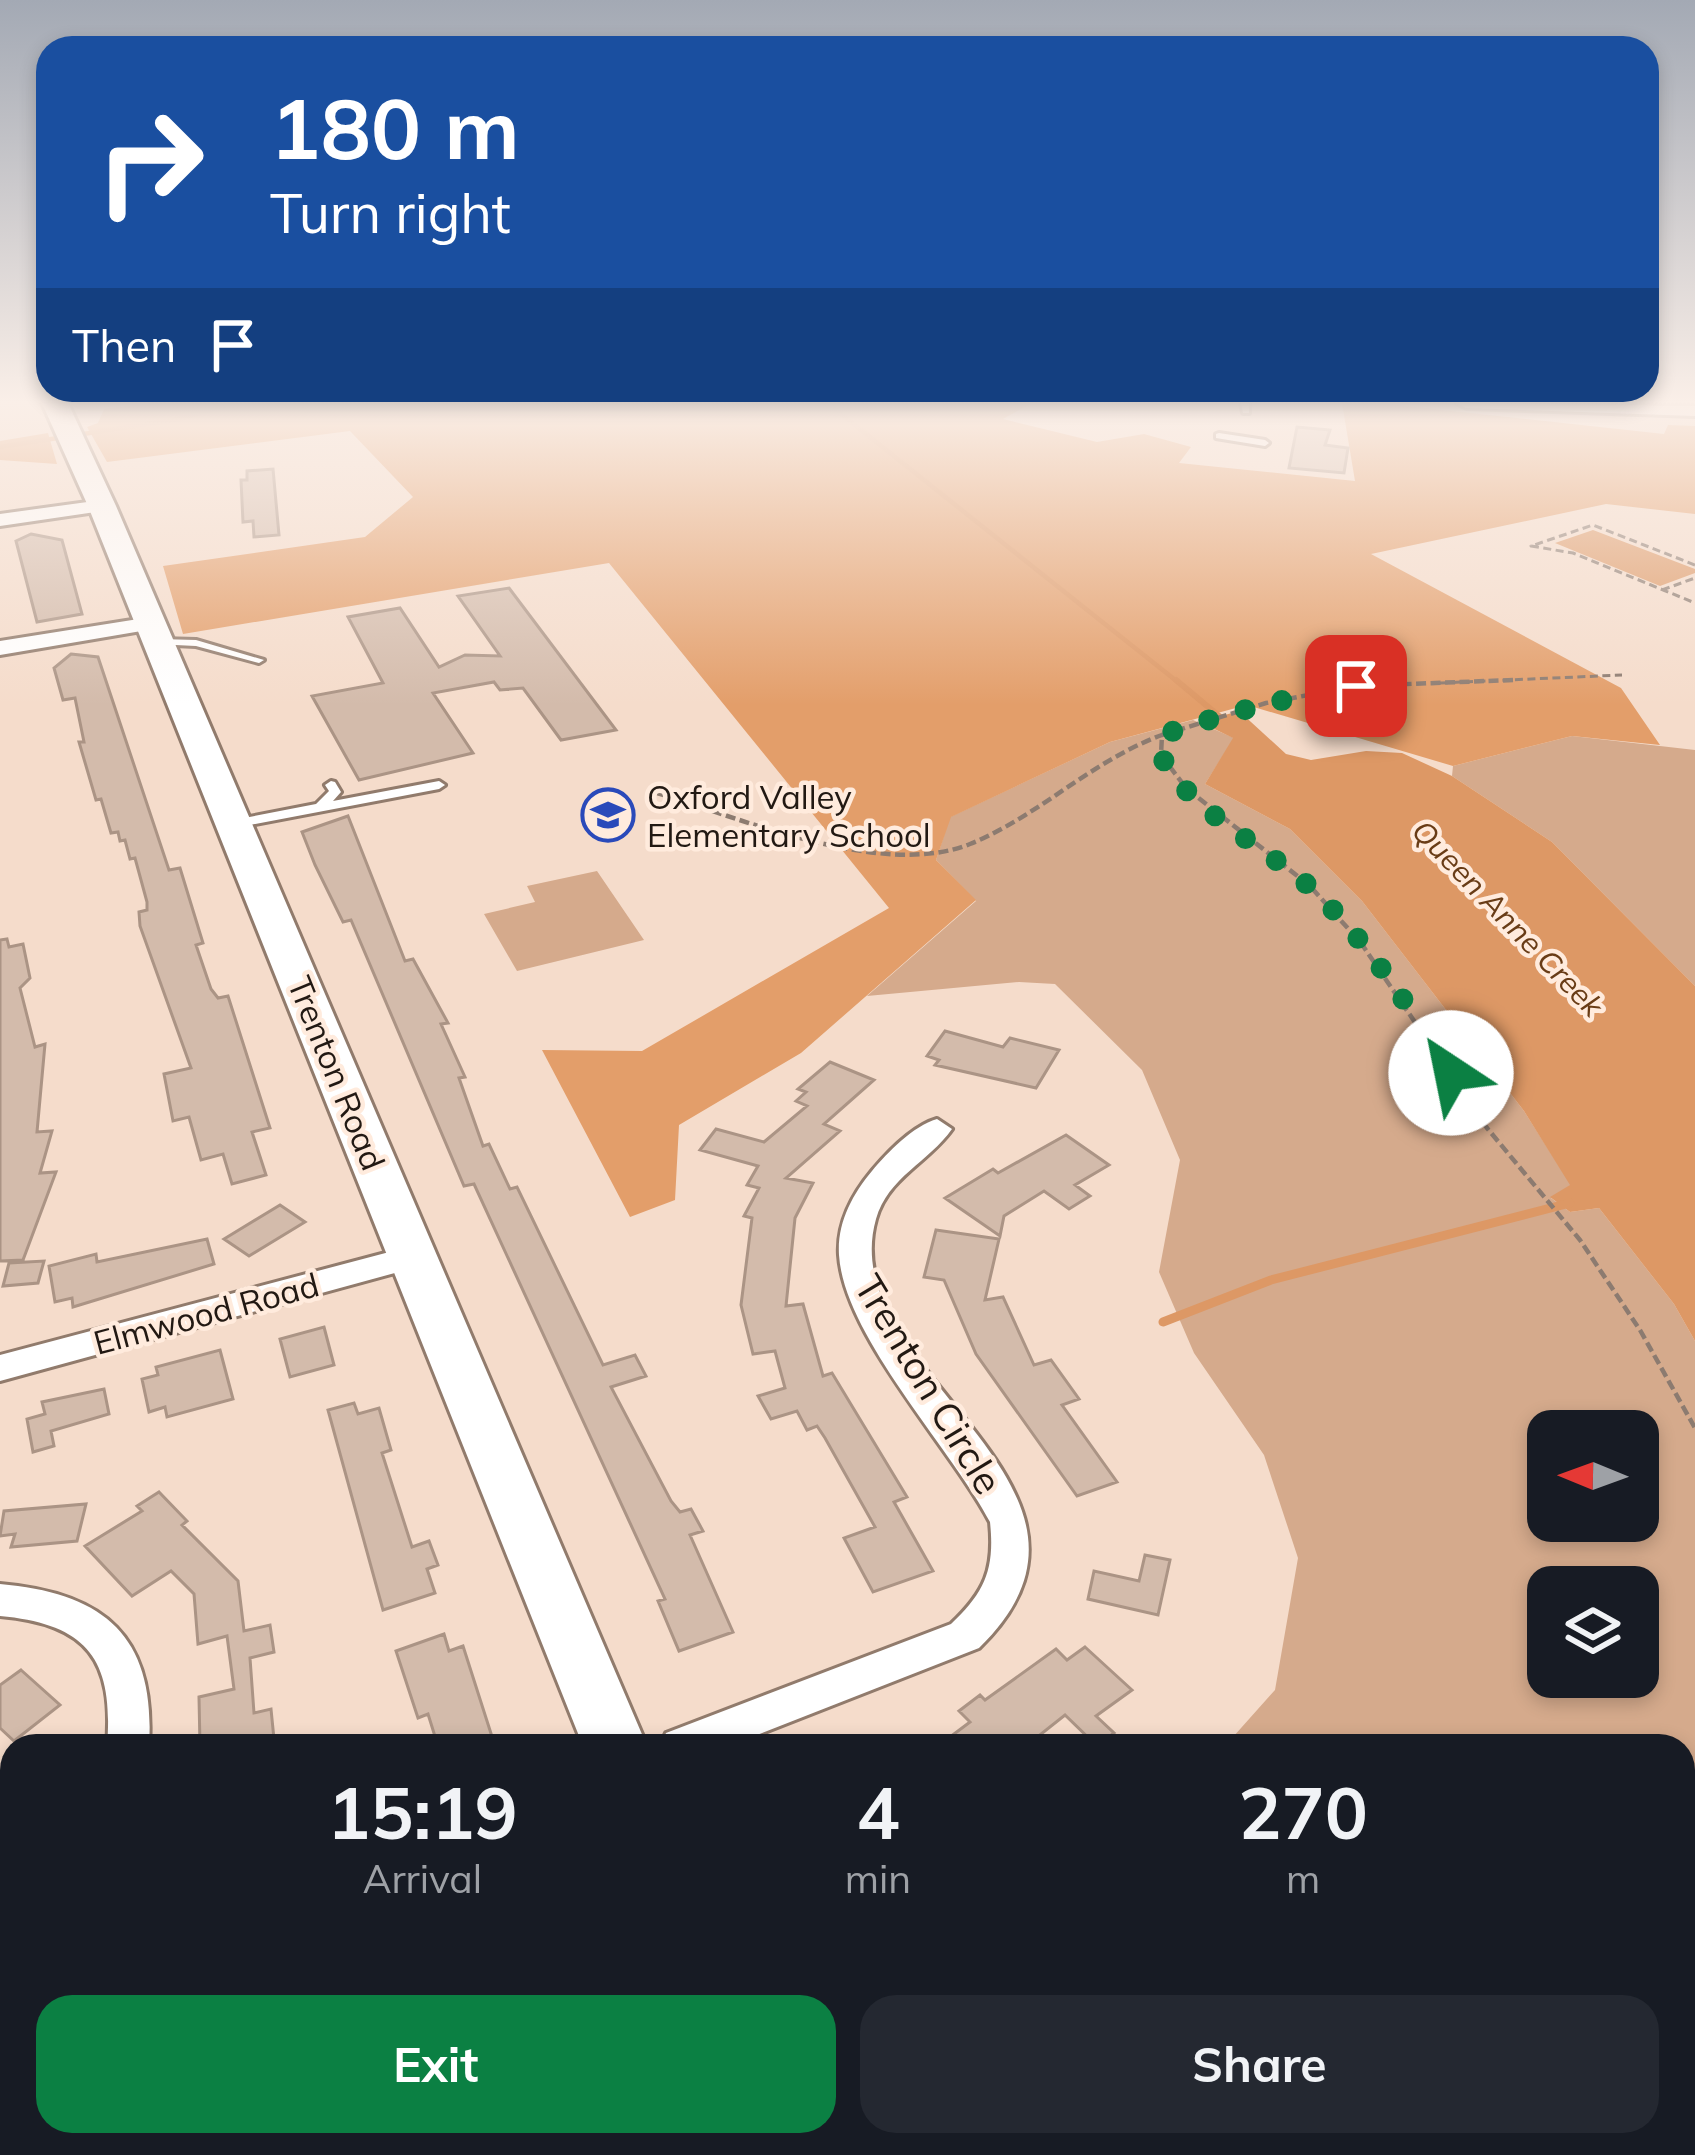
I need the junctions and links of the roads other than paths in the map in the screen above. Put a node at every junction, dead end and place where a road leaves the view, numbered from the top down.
1 (103, 506) joint
2 (0, 520) edge
3 (155, 633) junction
4 (0, 648) edge
5 (259, 660) dead end
6 (332, 785) dead end
7 (439, 785) dead end
8 (320, 806) junction
9 (234, 824) junction
10 (937, 1129) dead end
11 (412, 1257) junction
12 (0, 1368) edge
13 (0, 1600) edge
14 (130, 1734) edge
15 (609, 1734) edge
16 (713, 1734) edge

1 - 2 street
1 - 3 main road, Trenton Road
3 - 4 street
3 - 5 lane
3 - 9 main road, Trenton Road
6 - 8 lane
7 - 8 lane
8 - 9 lane
9 - 11 main road, Trenton Road
10 - 16 street, Trenton Circle
11 - 12 street, Elmwood Road
11 - 15 main road, Trenton Road
13 - 14 street

